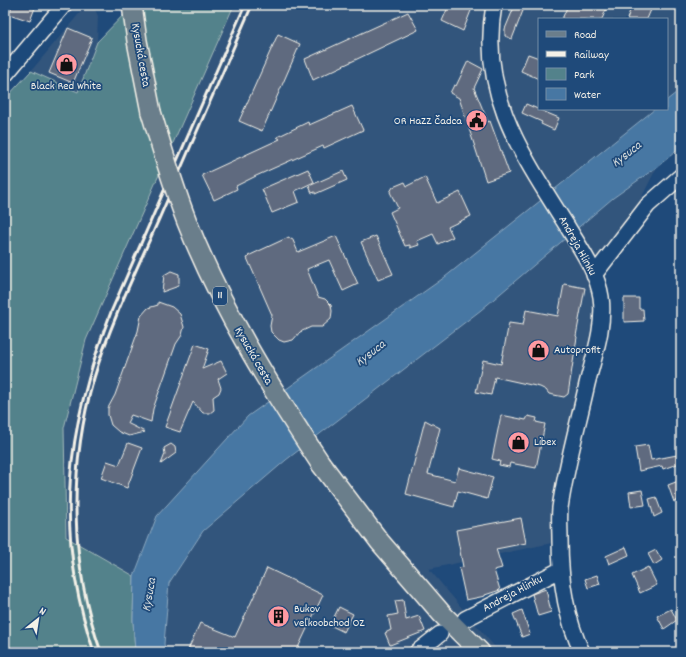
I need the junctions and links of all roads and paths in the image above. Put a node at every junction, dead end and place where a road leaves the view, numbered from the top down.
1 (64, 5) edge
2 (132, 5) edge
3 (494, 5) edge
4 (6, 71) edge
5 (681, 176) edge
6 (594, 275) junction
7 (560, 570) junction
8 (465, 619) dead end
9 (440, 634) dead end
10 (417, 652) edge
11 (480, 652) edge
12 (582, 652) edge

1 - 4 street
2 - 11 main road, Kysucká cesta / 11, bridge
3 - 6 street, Andreja Hlinku
5 - 6 street
6 - 7 street, Andreja Hlinku
7 - 8 street, Andreja Hlinku
7 - 12 street, Andreja Hlinku
9 - 10 street

